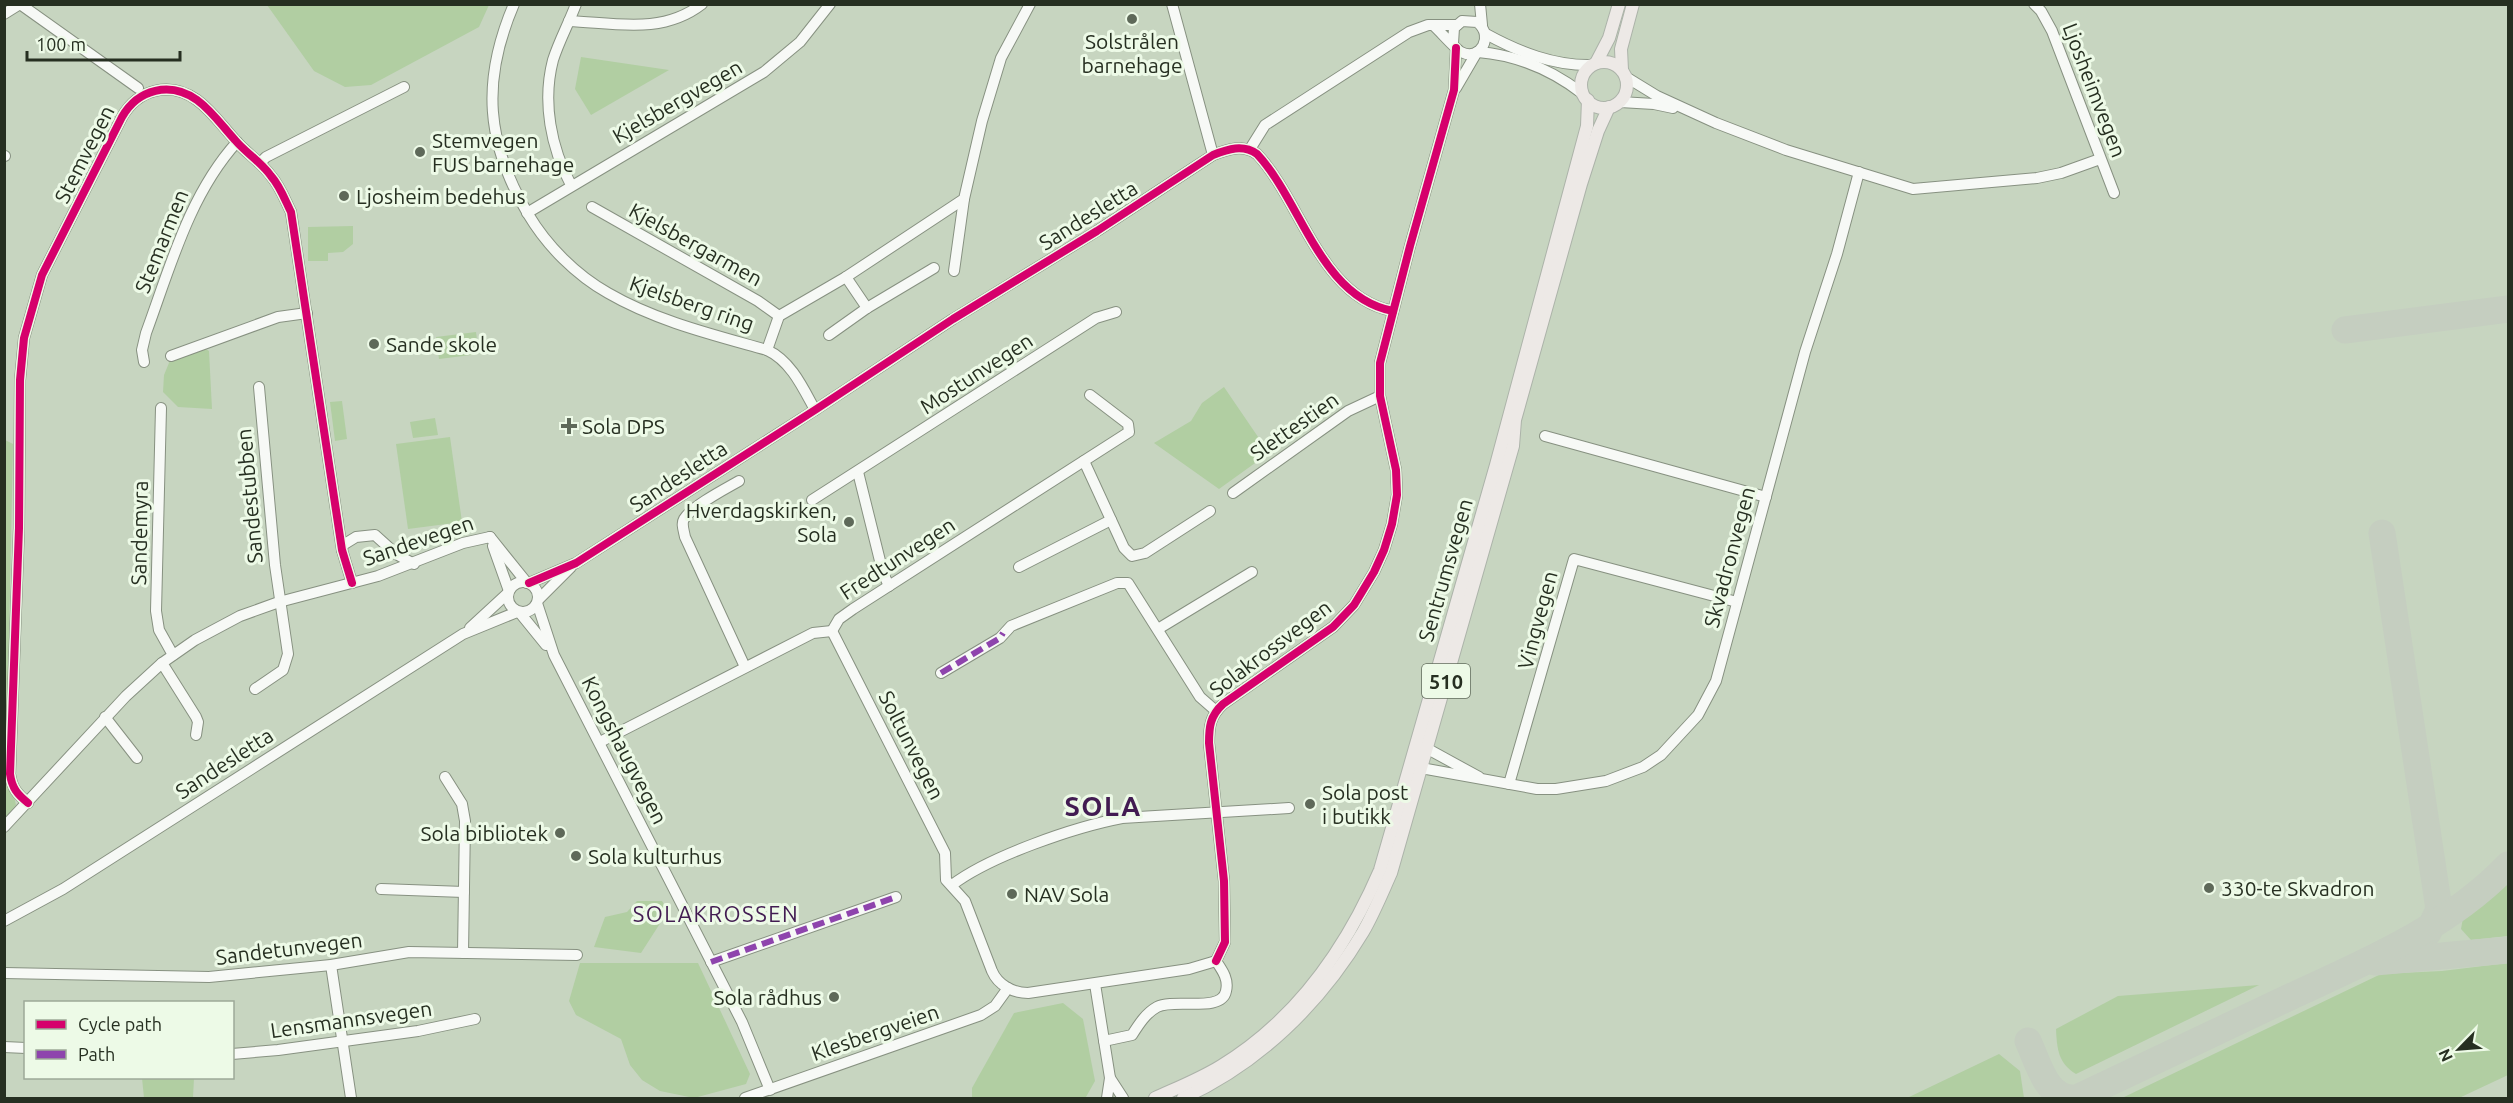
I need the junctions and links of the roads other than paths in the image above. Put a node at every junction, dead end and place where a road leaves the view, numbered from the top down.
1 (20, 4) edge
2 (514, 4) edge
3 (576, 4) edge
4 (702, 4) edge
5 (830, 4) edge
6 (1030, 4) edge
7 (1172, 4) edge
8 (1478, 4) edge
9 (1619, 4) edge
10 (1633, 4) edge
11 (2034, 4) edge
12 (4, 14) edge
13 (569, 21) junction
14 (1461, 22) junction
15 (1433, 25) junction
16 (1484, 30) junction
17 (1454, 45) junction
18 (1477, 52) junction
19 (1594, 64) junction
20 (1624, 73) junction
21 (404, 87) dead end
22 (138, 88) dead end
23 (1454, 90) junction
24 (1585, 97) junction
25 (1615, 104) junction
26 (1689, 112) junction
27 (237, 142) junction
28 (1250, 149) junction
29 (1213, 155) junction
30 (2100, 159) junction
31 (260, 163) junction
32 (1859, 172) junction
33 (572, 185) junction
34 (2114, 193) dead end
35 (964, 199) junction
36 (592, 207) dead end
37 (527, 213) junction
38 (934, 268) dead end
39 (954, 271) dead end
40 (846, 277) junction
41 (867, 308) junction
42 (1393, 311) junction
43 (1116, 312) dead end
44 (307, 313) junction
45 (778, 316) junction
46 (829, 335) dead end
47 (767, 350) junction
48 (171, 356) dead end
49 (144, 362) dead end
50 (260, 387) dead end
51 (1090, 395) dead end
52 (1380, 396) junction
53 (161, 408) dead end
54 (815, 410) junction
55 (1545, 436) dead end
56 (1084, 462) junction
57 (858, 472) junction
58 (739, 481) dead end
59 (1233, 494) dead end
60 (1766, 497) junction
61 (812, 500) dead end
62 (1210, 511) dead end
63 (1111, 520) junction
64 (490, 537) junction
65 (342, 550) junction
66 (576, 563) junction
67 (414, 564) junction
68 (1019, 567) dead end
69 (1252, 572) dead end
70 (352, 583) junction
71 (528, 583) junction
72 (889, 586) junction
73 (508, 592) junction
74 (279, 602) junction
75 (538, 602) junction
76 (1737, 603) junction
77 (518, 612) junction
78 (1158, 628) junction
79 (832, 631) junction
80 (463, 634) junction
81 (173, 655) junction
82 (554, 655) junction
83 (162, 663) junction
84 (745, 668) junction
85 (941, 673) dead end
86 (255, 689) dead end
87 (1215, 711) junction
88 (105, 717) junction
89 (196, 735) dead end
90 (600, 742) junction
91 (1426, 748) junction
92 (1413, 757) junction
93 (136, 758) dead end
94 (1421, 768) junction
95 (445, 777) dead end
96 (1479, 777) junction
97 (1509, 784) junction
98 (28, 802) junction
99 (1289, 808) dead end
100 (1217, 812) junction
101 (4, 827) edge
102 (949, 883) junction
103 (381, 890) dead end
104 (464, 892) junction
105 (896, 897) dead end
106 (4, 921) edge
107 (463, 953) junction
108 (577, 955) dead end
109 (1215, 961) junction
110 (711, 962) junction
111 (331, 965) junction
112 (4, 973) edge
113 (1095, 984) junction
114 (1008, 988) junction
115 (475, 1019) dead end
116 (344, 1041) junction
117 (1104, 1041) junction
118 (4, 1047) edge
119 (24, 1048) edge
120 (234, 1054) edge
121 (1110, 1078) junction
122 (770, 1090) junction
123 (351, 1098) edge
124 (745, 1098) edge
125 (1107, 1098) edge
126 (1123, 1098) edge
127 (1155, 1098) edge
128 (1183, 1098) edge

1 - 12 street
1 - 22 street
2 - 37 street, Kjelsberg ring
3 - 13 street
4 - 13 street
5 - 33 street, Kjelsbergvegen
6 - 35 street
7 - 29 street
8 - 14 street
8 - 16 street
9 - 19 main road, Sentrumsvegen / 510
10 - 20 main road, Sentrumsvegen / 510
11 - 30 street, Ljosheimvegen
13 - 33 street
14 - 15 street
14 - 16 street
14 - 17 street
15 - 17 street
15 - 28 street
16 - 18 street
16 - 19 street
17 - 18 street
17 - 23 street
18 - 23 street
18 - 24 street
19 - 20 main road
19 - 24 main road, Sentrumsvegen / 510
20 - 25 main road, Sentrumsvegen / 510
20 - 26 street
21 - 31 street
23 - 42 street
24 - 25 main road
24 - 92 main road, Sentrumsvegen / 510
25 - 26 street
25 - 91 main road, Sentrumsvegen / 510
26 - 32 street
27 - 31 street, Stemvegen
27 - 49 street, Stemarmen
27 - 98 street, Stemvegen
28 - 29 street, Sandesletta
28 - 42 street
29 - 54 street, Sandesletta
30 - 32 street
30 - 34 street, Ljosheimvegen
31 - 44 street, Stemvegen
32 - 60 street, Skvadronvegen
33 - 37 street, Kjelsbergvegen
35 - 39 street
35 - 40 street
36 - 45 street, Kjelsbergarmen
37 - 47 street, Kjelsberg ring
38 - 41 street
40 - 41 street
40 - 45 street
41 - 46 street
42 - 52 street, Solakrossvegen
43 - 57 street, Mostunvegen
44 - 48 street
44 - 65 street, Stemvegen
45 - 47 street
47 - 54 street, Kjelsberg ring
50 - 74 street, Sandestubben
51 - 56 street, Fredtunvegen
52 - 59 street, Slettestien
52 - 87 street, Solakrossvegen
53 - 81 street, Sandemyra
54 - 66 street, Sandesletta
55 - 60 street
56 - 63 street
56 - 72 street, Fredtunvegen
57 - 61 street, Mostunvegen
57 - 72 street
58 - 84 street
60 - 76 street, Skvadronvegen
62 - 63 street
63 - 68 street
64 - 67 street, Sandevegen
64 - 71 street, Sandevegen
64 - 73 street, Sandevegen
65 - 67 street
65 - 70 street, Stemvegen
66 - 71 street, Sandesletta
66 - 75 street, Sandesletta
67 - 70 street, Sandevegen
69 - 78 street
70 - 74 street, Sandevegen
71 - 73 street, Sandesletta
71 - 75 street
72 - 79 street, Fredtunvegen
73 - 77 street
73 - 80 street, Sandesletta
74 - 81 street, Sandevegen
74 - 86 street, Sandestubben
75 - 77 street, Sandesletta
75 - 82 street, Kongshaugvegen
76 - 97 street, Skvadronvegen
76 - 97 street, Vingvegen
77 - 80 street, Sandesletta
77 - 82 street, Kongshaugvegen
78 - 85 street
78 - 87 street
79 - 84 street, Fredtunvegen
79 - 102 street, Soltunvegen
80 - 106 street, Sandesletta
81 - 83 street, Sandevegen
82 - 90 street, Kongshaugvegen
83 - 88 street, Sandevegen
83 - 89 street
84 - 90 street, Fredtunvegen
87 - 100 street, Solakrossvegen
88 - 93 street
88 - 98 street, Sandevegen
90 - 110 street, Kongshaugvegen
91 - 92 street
91 - 94 main road, Sentrumsvegen / 510
91 - 96 street, Skvadronvegen
92 - 94 street
92 - 127 main road, Sentrumsvegen / 510
94 - 96 street, Skvadronvegen
94 - 128 main road, Sentrumsvegen / 510
95 - 104 street
96 - 97 street, Skvadronvegen
98 - 101 street, Sandevegen
99 - 100 street
100 - 102 street
100 - 109 street, Solakrossvegen
102 - 114 street
103 - 104 street
104 - 107 street
105 - 110 street
107 - 108 street, Sandetunvegen
107 - 111 street, Sandetunvegen
109 - 113 street
109 - 117 street
110 - 122 street, Kongshaugvegen
111 - 112 street, Sandetunvegen
111 - 116 street
113 - 114 street
113 - 117 street
114 - 122 street, Klesbergveien
115 - 116 street, Lensmannsvegen
116 - 120 street, Lensmannsvegen
116 - 123 street
117 - 121 street
118 - 119 street
121 - 125 street
121 - 126 street
122 - 124 street, Klesbergveien

